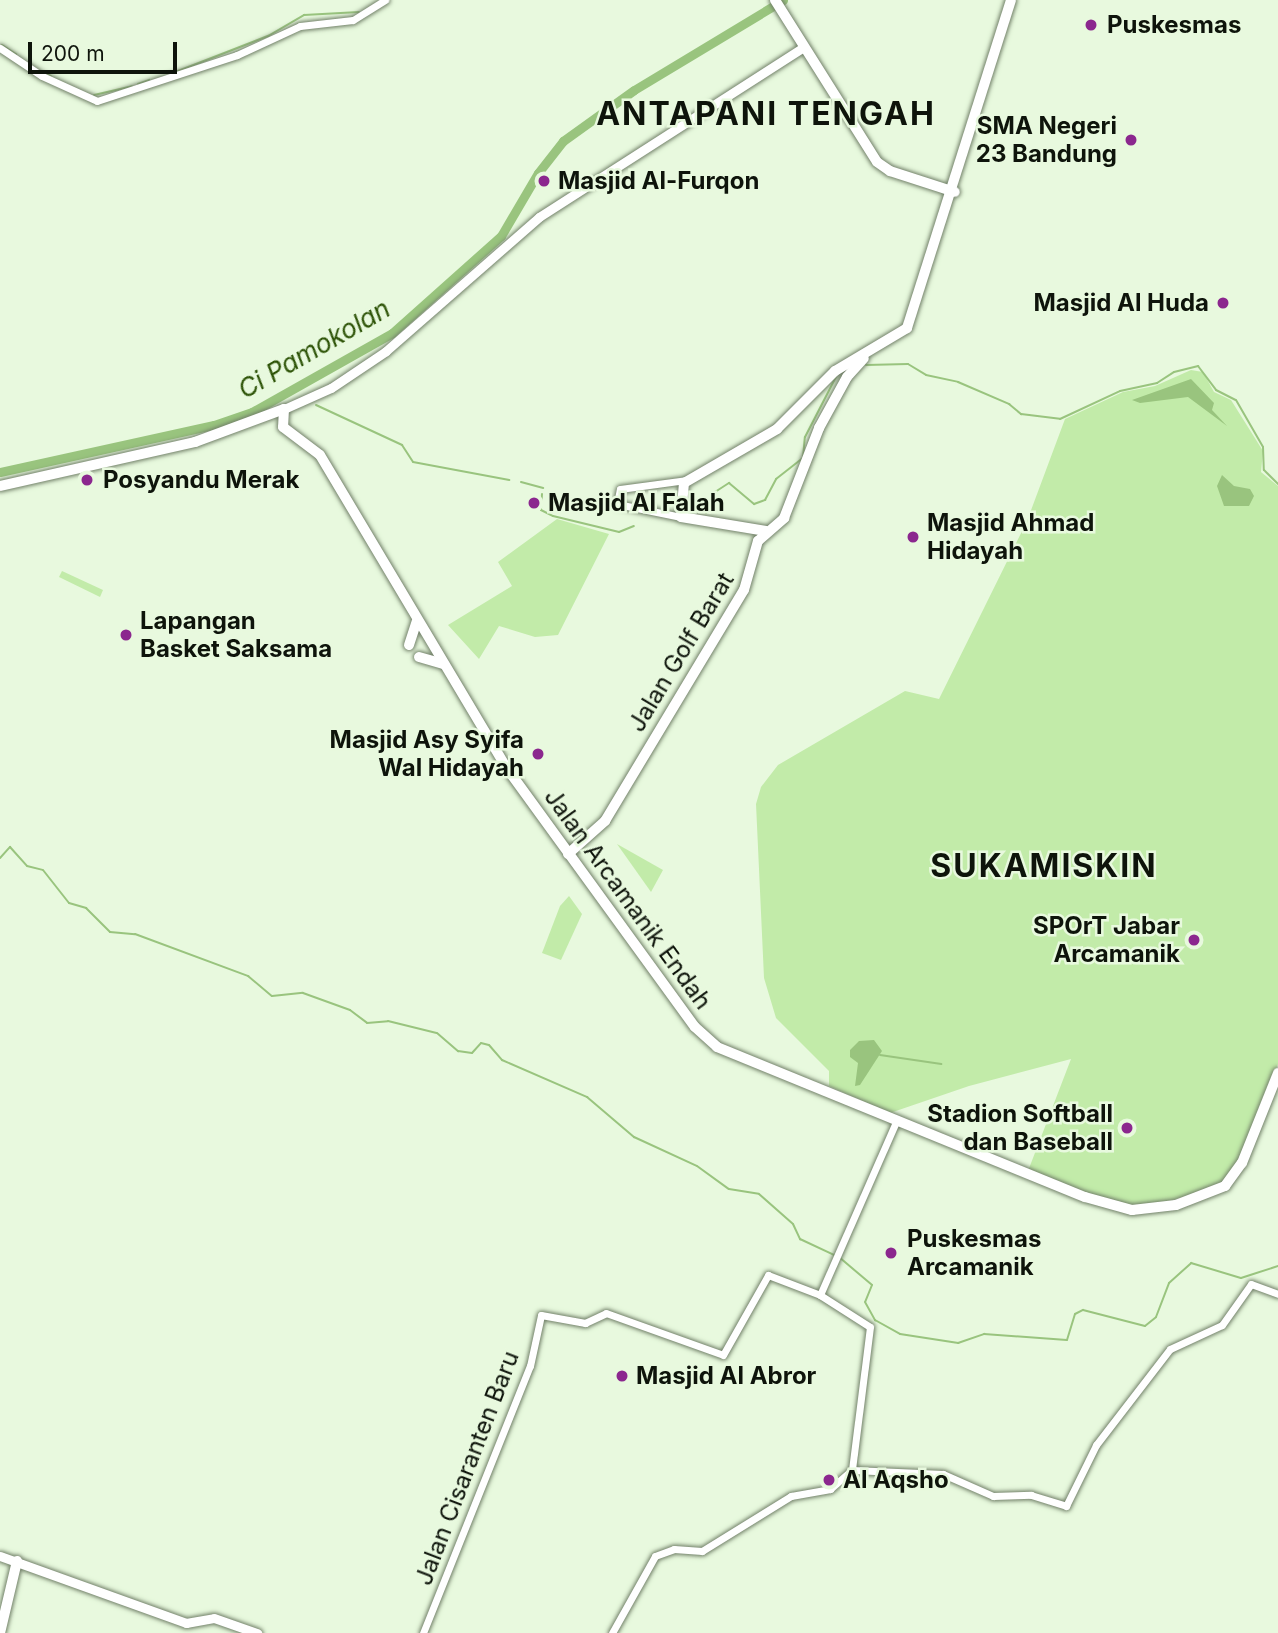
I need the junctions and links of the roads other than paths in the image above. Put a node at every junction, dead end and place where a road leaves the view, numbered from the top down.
1 (386, 0) edge
2 (1011, 0) edge
3 (1018, 0) edge
4 (777, 4) edge
5 (804, 47) junction
6 (0, 48) edge
7 (972, 135) junction
8 (954, 192) junction
9 (848, 369) junction
10 (284, 409) junction
11 (688, 480) junction
12 (0, 486) edge
13 (681, 517) junction
14 (747, 530) junction
15 (766, 531) junction
16 (756, 547) junction
17 (417, 621) junction
18 (410, 645) dead end
19 (419, 657) dead end
20 (444, 664) junction
21 (568, 854) junction
22 (1278, 1073) edge
23 (897, 1121) junction
24 (1278, 1294) edge
25 (820, 1295) junction
26 (852, 1470) junction
27 (0, 1556) edge
28 (17, 1561) junction
29 (0, 1633) edge
30 (257, 1633) edge
31 (423, 1633) edge
32 (612, 1633) edge

1 - 6 street
2 - 7 main road
3 - 7 main road
4 - 5 main road
5 - 8 main road
5 - 10 main road
7 - 8 main road, Jalan Golf Barat
8 - 9 main road, Jalan Golf Barat
9 - 11 main road
9 - 15 main road, Jalan Golf Barat
10 - 12 main road
10 - 17 main road, Jalan Arcamanik Endah
11 - 13 main road
11 - 13 street
13 - 14 main road
14 - 15 main road
14 - 16 main road
15 - 16 main road, Jalan Golf Barat
16 - 21 main road, Jalan Golf Barat
17 - 18 main road
17 - 20 main road, Jalan Arcamanik Endah
19 - 20 main road
20 - 21 main road, Jalan Arcamanik Endah
21 - 23 main road, Jalan Arcamanik Endah
22 - 23 main road, Jalan Arcamanik Endah
23 - 25 street
24 - 26 street
25 - 26 street
25 - 31 street, Jalan Cisaranten Baru
26 - 32 street
27 - 28 main road
28 - 29 main road
28 - 30 main road

